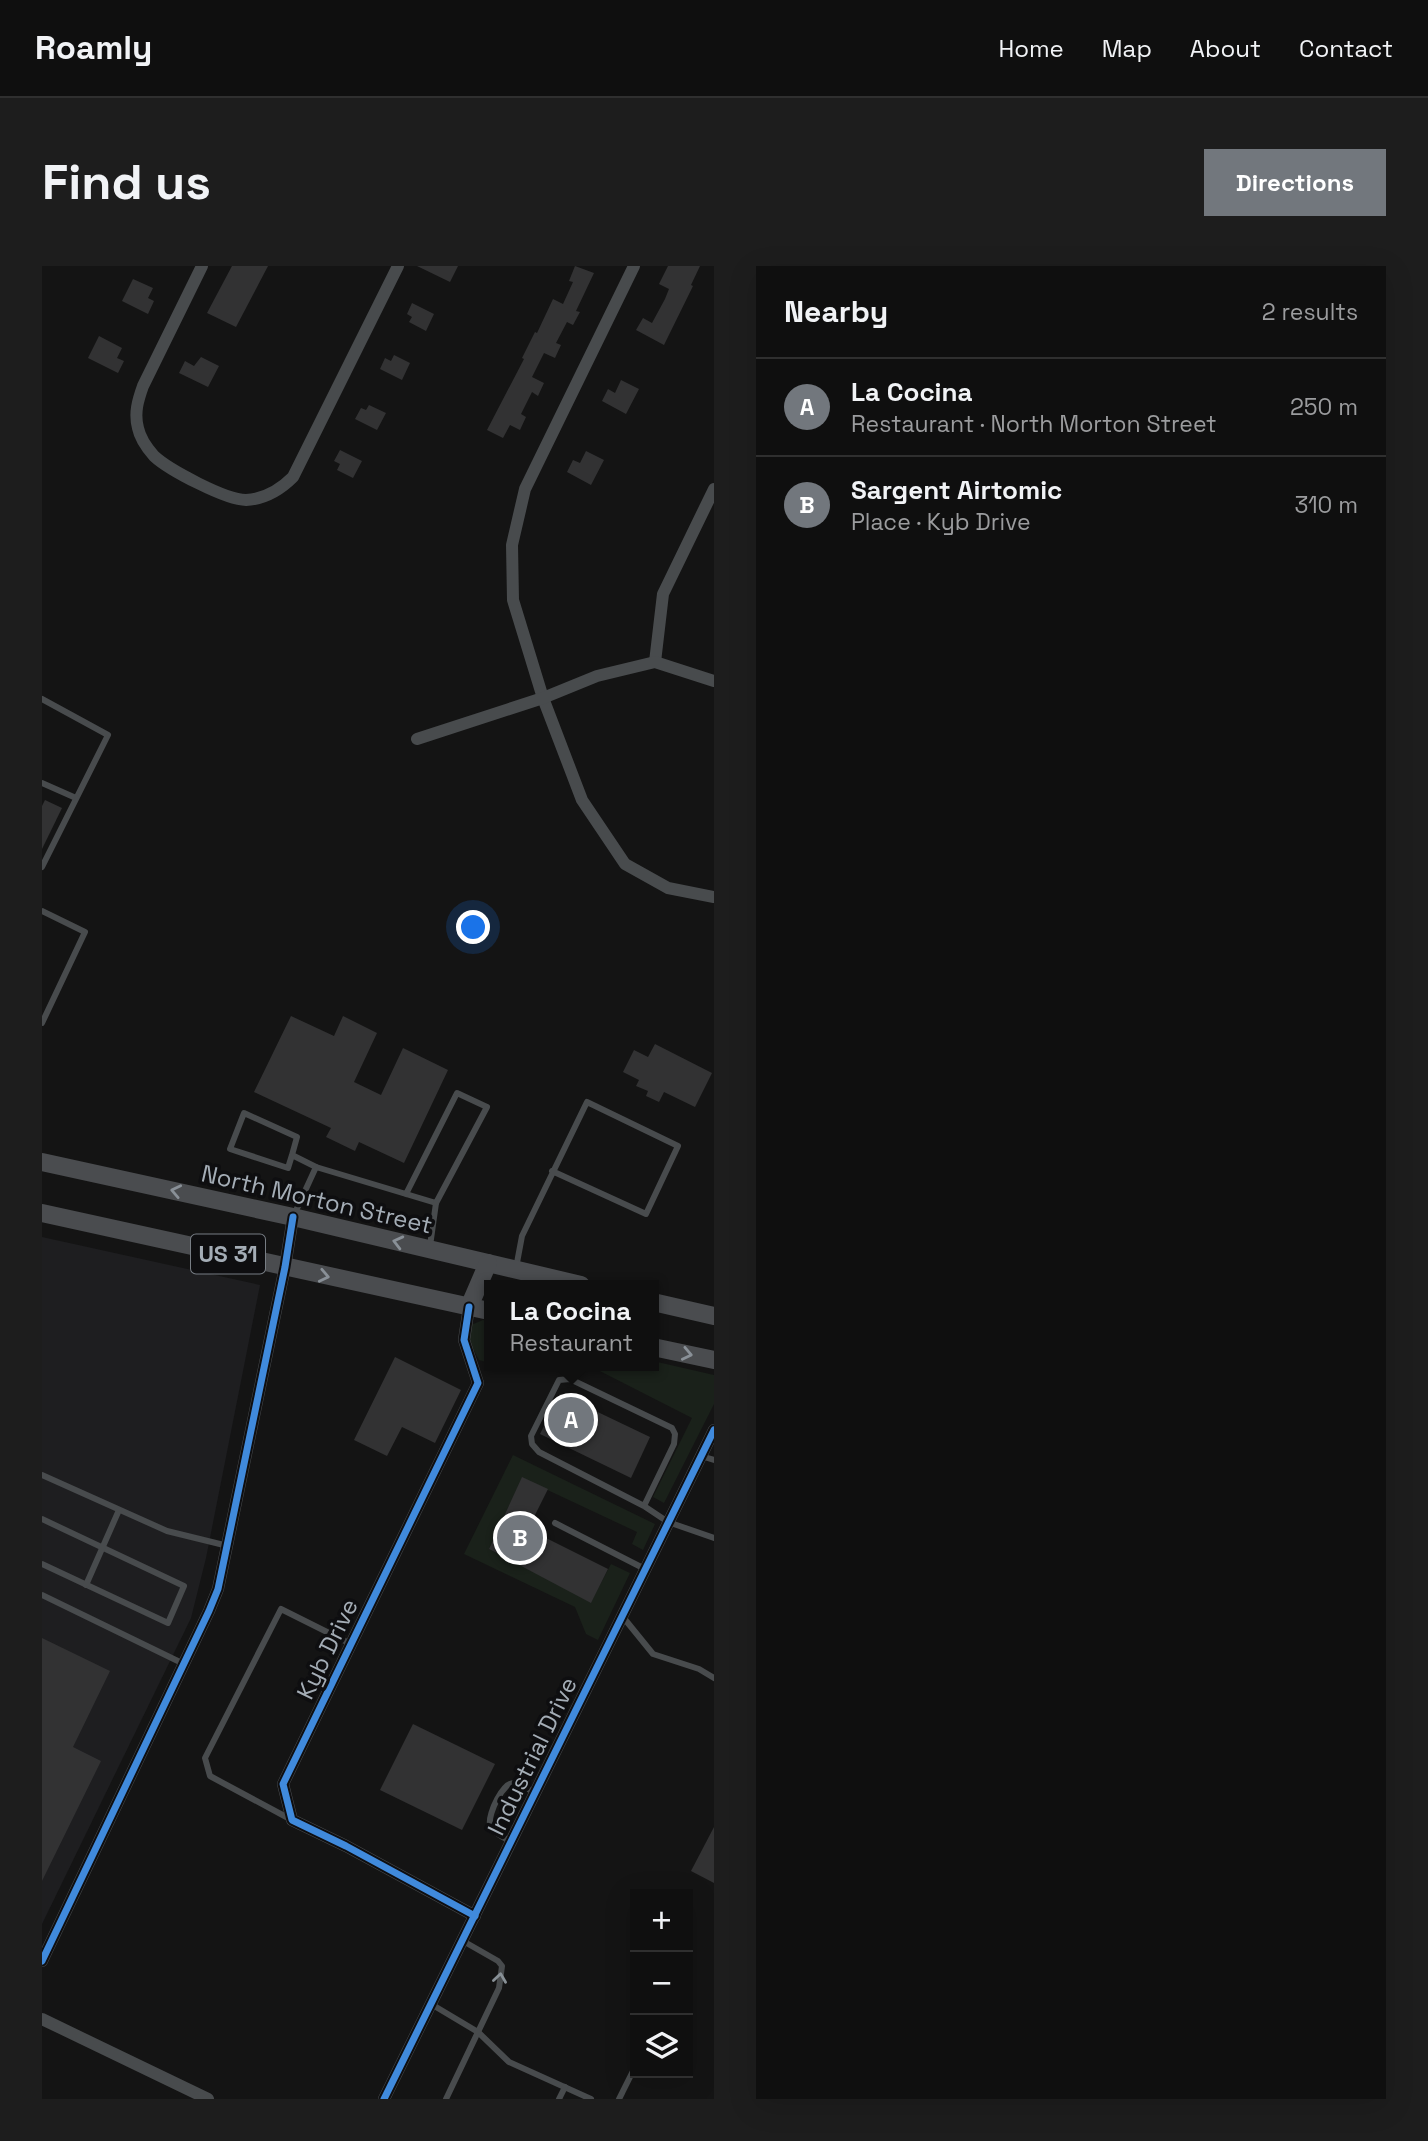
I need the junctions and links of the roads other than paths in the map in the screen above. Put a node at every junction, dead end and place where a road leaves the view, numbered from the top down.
1 (202, 266) edge
2 (398, 266) edge
3 (634, 266) edge
4 (714, 489) edge
5 (655, 662) junction
6 (714, 681) edge
7 (543, 698) junction
8 (42, 699) edge
9 (418, 739) dead end
10 (42, 783) edge
11 (76, 798) junction
12 (42, 867) edge
13 (714, 897) edge
14 (42, 911) edge
15 (42, 1023) edge
16 (292, 1155) junction
17 (42, 1162) edge
18 (316, 1167) junction
19 (552, 1171) junction
20 (406, 1194) junction
21 (436, 1203) junction
22 (42, 1213) edge
23 (293, 1217) junction
24 (430, 1250) junction
25 (488, 1263) junction
26 (285, 1267) junction
27 (515, 1270) junction
28 (559, 1280) edge
29 (659, 1303) edge
30 (469, 1307) junction
31 (484, 1310) edge
32 (714, 1316) edge
33 (659, 1348) edge
34 (714, 1360) edge
35 (714, 1430) edge
36 (708, 1458) edge
37 (42, 1475) edge
38 (644, 1506) junction
39 (119, 1510) junction
40 (42, 1519) edge
41 (668, 1522) junction
42 (555, 1523) dead end
43 (714, 1538) edge
44 (228, 1546) junction
45 (102, 1548) junction
46 (42, 1564) edge
47 (645, 1569) junction
48 (86, 1585) junction
49 (42, 1595) edge
50 (623, 1616) junction
51 (351, 1644) junction
52 (184, 1664) junction
53 (714, 1678) edge
54 (536, 1793) junction
55 (292, 1820) junction
56 (512, 1842) junction
57 (475, 1916) junction
58 (463, 1941) junction
59 (42, 1961) edge
60 (431, 2004) junction
61 (42, 2019) edge
62 (478, 2032) junction
63 (630, 2077) edge
64 (565, 2087) junction
65 (208, 2099) edge
66 (384, 2099) edge
67 (446, 2099) edge
68 (559, 2099) edge
69 (590, 2099) edge
70 (619, 2099) edge

1 - 2 street
3 - 7 street
4 - 5 street
5 - 6 street
5 - 7 street
7 - 9 street
7 - 13 street
8 - 11 lane
10 - 11 lane
11 - 12 lane
14 - 15 lane
16 - 16 lane
16 - 18 lane
23 -> 17 main road, North Morton Street / US 31
18 - 20 lane
18 - 23 lane
19 - 19 lane
19 - 27 lane
20 - 21 lane
20 - 21 lane
21 - 24 lane
22 - 26 main road, US 31
24 -> 23 main road, North Morton Street / US 31
23 - 26 street
24 - 25 main road, North Morton Street / US 31
25 - 27 main road, North Morton Street / US 31
25 - 30 main road
26 -> 30 main road, US 31
26 - 44 street
27 - 28 main road, North Morton Street / US 31
29 - 32 main road
30 - 31 main road, US 31
30 - 51 street, Kyb Drive
33 -> 34 main road
35 - 36 street, Industrial Drive
36 - 41 street, Industrial Drive
37 - 39 lane
38 - 38 lane
38 - 41 lane
39 - 44 lane
39 - 45 lane
40 - 45 lane
41 - 43 lane
41 - 47 street, Industrial Drive
42 - 47 lane
44 - 52 street
45 - 48 lane
45 - 48 lane
46 - 48 lane
47 - 50 street, Industrial Drive
49 - 52 lane
50 - 53 lane
50 - 54 street, Industrial Drive
51 - 55 street, Kyb Drive
51 - 55 lane
52 - 59 street
54 - 56 street, Industrial Drive
54 - 56 lane
55 - 57 street
56 - 57 street, Industrial Drive
57 - 58 street, Industrial Drive
58 - 60 street, Industrial Drive
62 -> 58 lane
60 - 62 lane
60 - 66 street, Industrial Drive
61 - 65 street
62 - 64 lane
62 - 67 lane
63 - 70 lane
64 - 68 lane
64 - 69 lane

